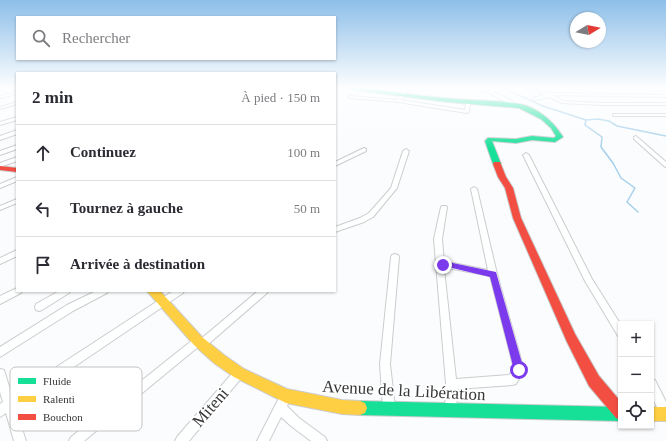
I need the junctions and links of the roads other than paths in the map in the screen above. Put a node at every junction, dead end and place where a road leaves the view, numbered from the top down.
1 (528, 109) edge
2 (615, 115) dead end
3 (666, 115) edge
4 (16, 118) edge
5 (0, 124) edge
6 (16, 132) edge
7 (0, 138) edge
8 (636, 138) dead end
9 (16, 148) edge
10 (364, 150) dead end
11 (406, 151) dead end
12 (0, 153) edge
13 (526, 156) dead end
14 (16, 159) edge
15 (336, 164) edge
16 (0, 165) edge
17 (666, 165) edge
18 (0, 168) edge
19 (16, 170) edge
20 (16, 179) edge
21 (0, 186) edge
22 (474, 189) dead end
23 (16, 201) edge
24 (444, 207) dead end
25 (0, 208) edge
26 (336, 230) edge
27 (16, 253) edge
28 (395, 257) dead end
29 (0, 261) edge
30 (440, 267) junction
31 (493, 274) junction
32 (16, 292) edge
33 (64, 292) edge
34 (102, 292) edge
35 (154, 292) edge
36 (179, 292) edge
37 (263, 292) edge
38 (0, 300) edge
39 (164, 302) junction
40 (39, 307) dead end
41 (618, 328) edge
42 (200, 342) junction
43 (0, 352) edge
44 (66, 367) edge
45 (239, 373) junction
46 (0, 374) edge
47 (451, 384) junction
48 (142, 388) edge
49 (654, 390) edge
50 (286, 396) junction
51 (10, 404) joint
52 (280, 408) junction
53 (389, 409) junction
54 (618, 409) edge
55 (451, 410) junction
56 (0, 411) edge
57 (618, 413) edge
58 (654, 414) edge
59 (666, 414) edge
60 (17, 431) edge
61 (88, 431) edge
62 (20, 441) edge
63 (75, 441) edge
64 (181, 441) edge
65 (263, 441) edge
66 (321, 441) edge

1 - 54 main road
2 - 3 street
4 - 5 street
6 - 7 street
8 - 17 street
9 - 12 street
10 - 15 street
11 - 26 street
13 - 41 street
14 - 16 street
18 - 19 main road
20 - 21 street
22 - 31 street
23 - 25 street
24 - 30 street
27 - 29 street
28 - 53 street
30 - 31 street
30 - 47 street
31 - 47 street
32 - 38 street
33 - 40 street
34 - 43 street
35 - 39 main road, Avenue de la Libération
36 - 39 street
37 - 42 street
39 - 42 main road, Avenue de la Libération
39 - 44 street
42 - 45 main road, Avenue de la Libération
42 - 48 street
45 - 50 main road, Avenue de la Libération
45 - 64 street, Miteni
46 - 51 street
47 - 55 street
49 - 59 street
50 - 52 street
50 - 53 main road, Avenue de la Libération
51 - 56 street
52 - 65 street
52 - 66 street
53 - 55 main road, Avenue de la Libération
55 - 57 main road, Avenue de la Libération
58 - 59 main road
60 - 62 street
61 - 63 street

